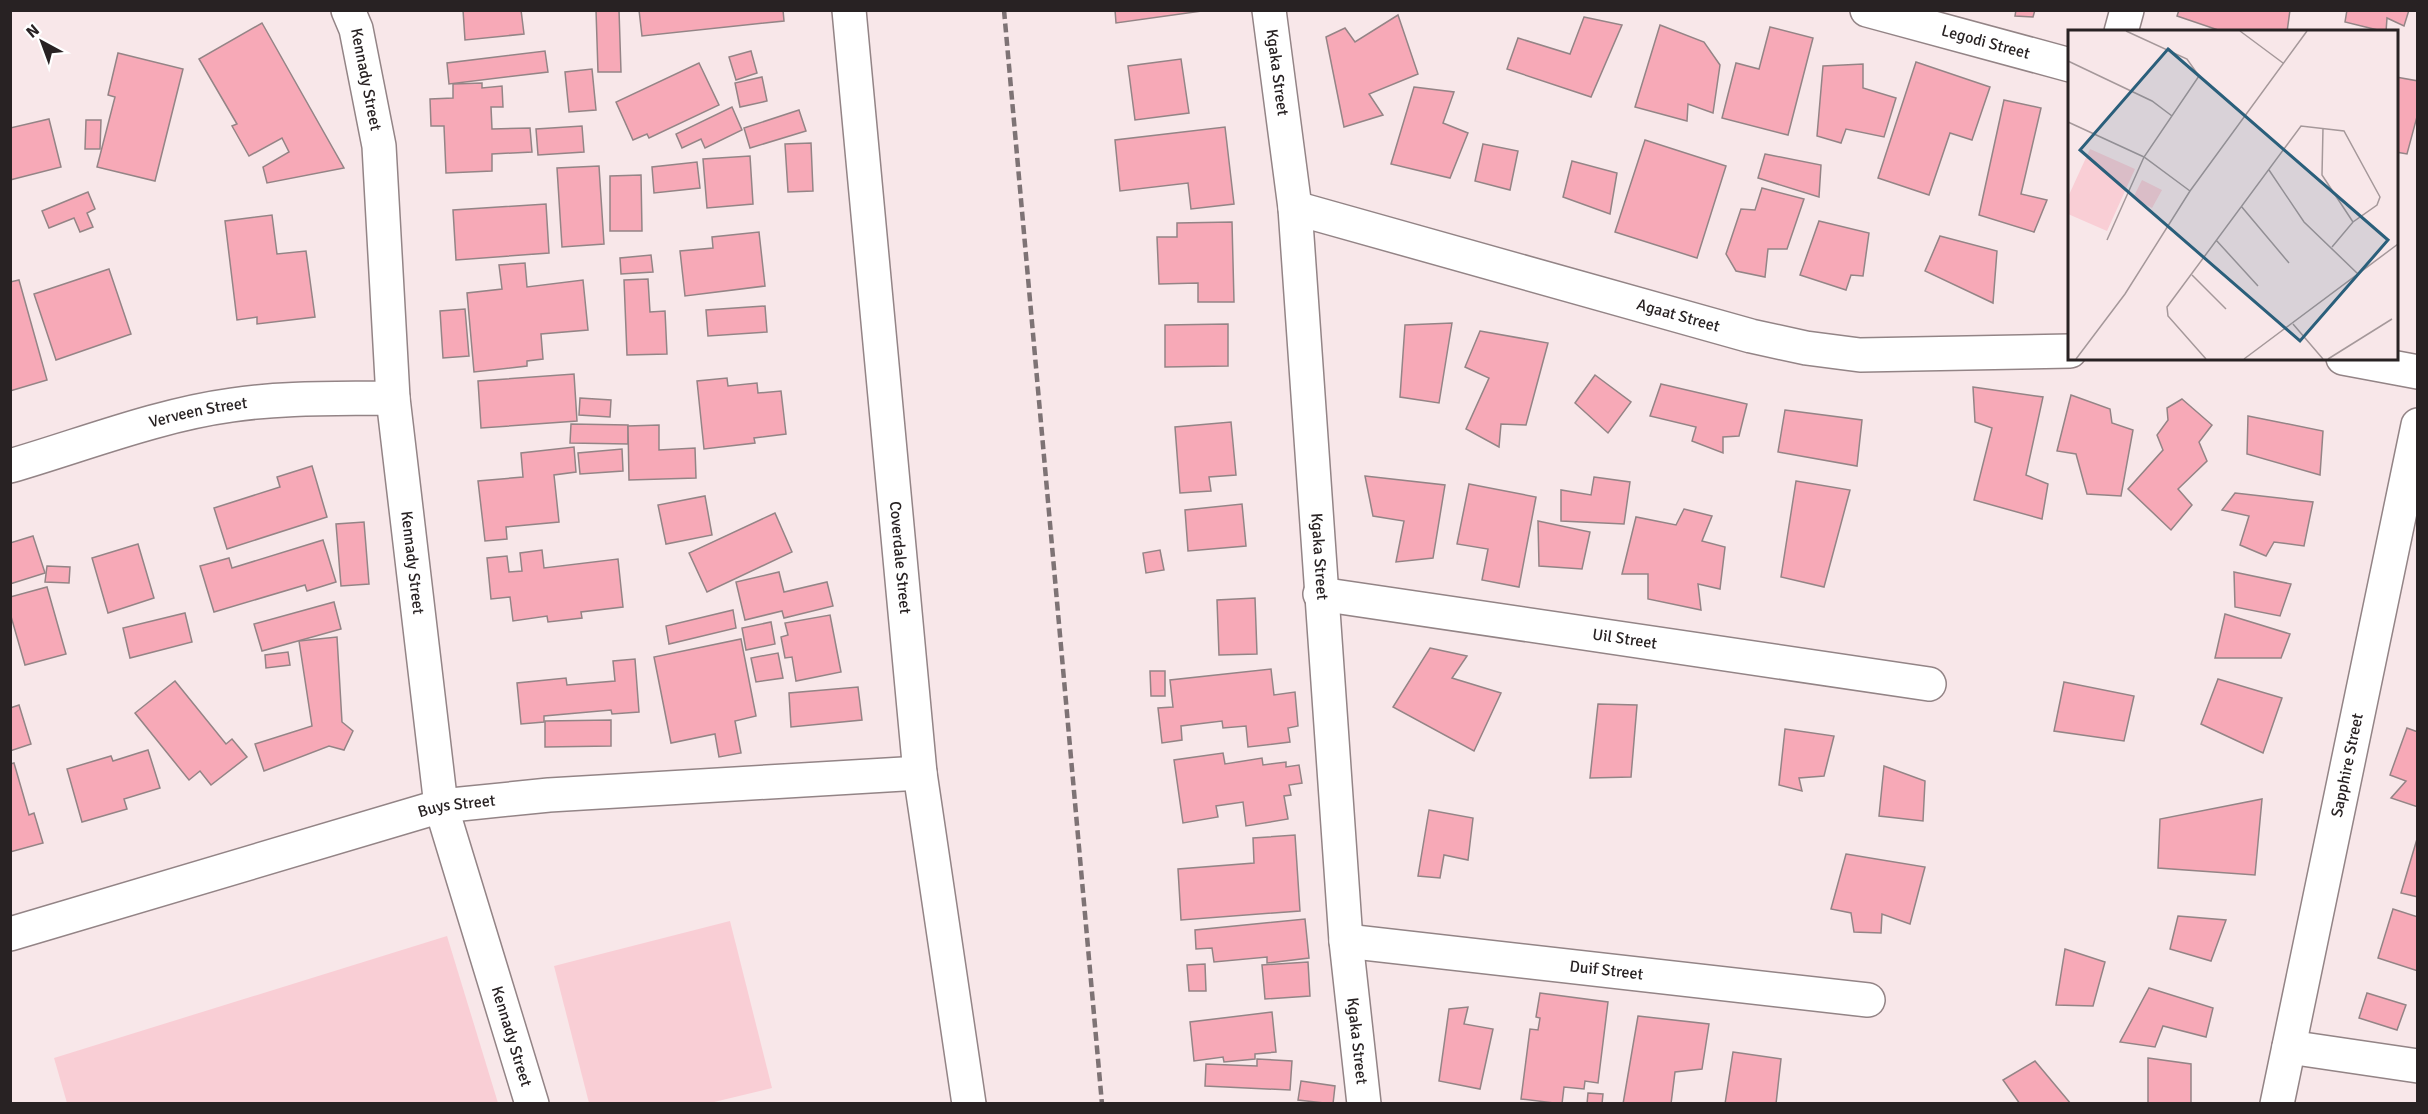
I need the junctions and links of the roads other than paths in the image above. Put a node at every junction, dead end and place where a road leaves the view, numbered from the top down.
1 (348, 10) edge
2 (849, 10) edge
3 (1269, 10) edge
4 (1867, 10) edge
5 (2127, 10) edge
6 (2122, 30) edge
7 (2068, 64) edge
8 (1295, 208) junction
9 (2068, 351) edge
10 (2354, 360) edge
11 (2418, 372) edge
12 (393, 398) junction
13 (2418, 426) edge
14 (10, 466) edge
15 (1320, 594) junction
16 (1929, 684) dead end
17 (920, 773) junction
18 (441, 806) junction
19 (10, 934) edge
20 (1346, 941) junction
21 (1868, 1000) dead end
22 (2289, 1047) junction
23 (2418, 1066) edge
24 (532, 1104) edge
25 (969, 1104) edge
26 (1364, 1104) edge
27 (2277, 1104) edge

1 - 12 street, Kennady Street
2 - 17 street, Coverdale Street
3 - 8 street, Kgaka Street
4 - 7 street, Legodi Street
5 - 6 street
8 - 9 street, Agaat Street
8 - 15 street, Kgaka Street
10 - 11 street
12 - 14 street, Verveen Street
12 - 18 street, Kennady Street
13 - 22 street, Sapphire Street
15 - 16 street, Uil Street
15 - 20 street, Kgaka Street
17 - 18 street, Buys Street
17 - 25 street, Coverdale Street
18 - 19 street, Buys Street
18 - 24 street, Kennady Street
20 - 21 street, Duif Street
20 - 26 street, Kgaka Street
22 - 23 street
22 - 27 street, Sapphire Street

